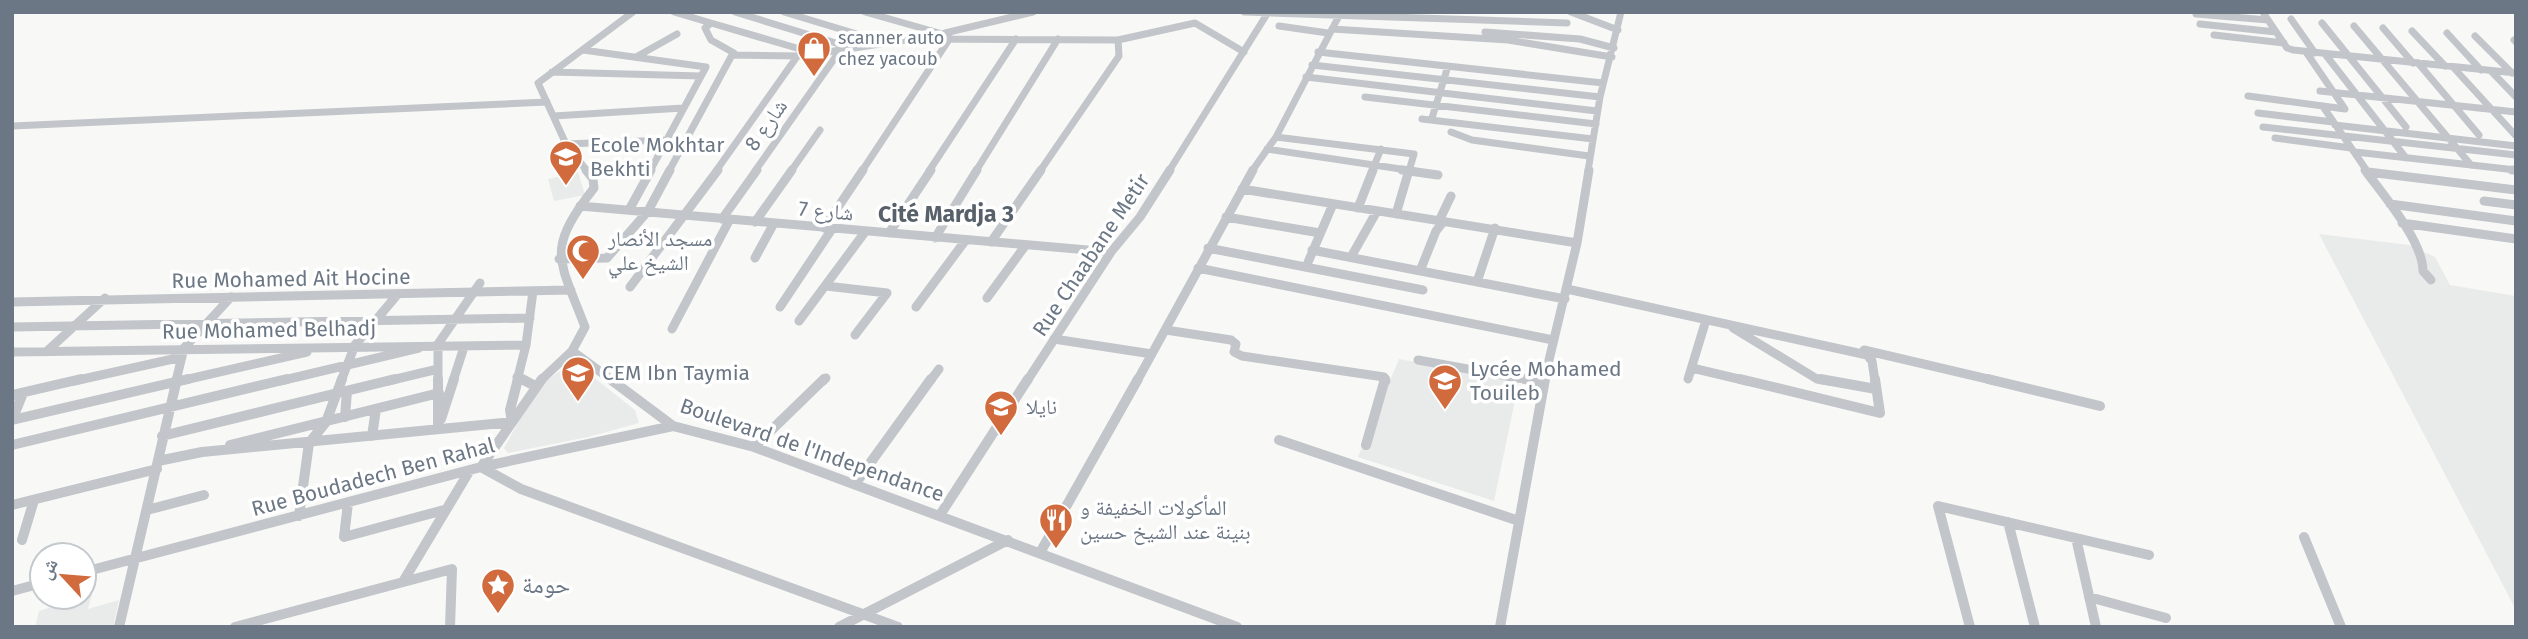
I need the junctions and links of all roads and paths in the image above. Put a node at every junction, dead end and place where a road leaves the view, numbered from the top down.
1 (634, 12) edge
2 (674, 12) edge
3 (735, 12) edge
4 (784, 12) edge
5 (865, 12) edge
6 (1033, 12) edge
7 (1244, 12) edge
8 (1571, 12) edge
9 (1586, 12) edge
10 (1267, 13) edge
11 (1620, 13) edge
12 (2196, 13) edge
13 (1340, 14) edge
14 (1455, 16) edge
15 (2266, 17) edge
16 (2291, 19) dead end
17 (711, 23) junction
18 (1567, 23) dead end
19 (2322, 23) dead end
20 (2200, 24) dead end
21 (1279, 26) dead end
22 (2354, 26) dead end
23 (1618, 27) junction
24 (2383, 28) dead end
25 (1330, 31) junction
26 (2412, 31) dead end
27 (1485, 32) dead end
28 (2276, 32) junction
29 (2447, 33) dead end
30 (677, 34) dead end
31 (943, 35) junction
32 (2214, 35) dead end
33 (2475, 36) dead end
34 (909, 39) junction
35 (1016, 39) junction
36 (1058, 40) junction
37 (1118, 40) junction
38 (885, 43) junction
39 (2284, 43) junction
40 (854, 48) junction
41 (583, 50) junction
42 (839, 52) junction
43 (1244, 52) junction
44 (1318, 52) junction
45 (1613, 52) junction
46 (2306, 52) junction
47 (2315, 53) junction
48 (2325, 54) junction
49 (732, 55) junction
50 (821, 55) junction
51 (2349, 57) junction
52 (635, 58) junction
53 (796, 58) junction
54 (2384, 60) junction
55 (2415, 63) junction
56 (1312, 65) junction
57 (1448, 65) junction
58 (2449, 67) junction
59 (2481, 70) junction
60 (2491, 71) junction
61 (551, 72) junction
62 (2514, 73) edge
63 (701, 76) junction
64 (1306, 77) junction
65 (1444, 79) junction
66 (1603, 83) junction
67 (1440, 92) junction
68 (2320, 92) dead end
69 (2335, 93) junction
70 (2354, 95) junction
71 (2248, 96) dead end
72 (1364, 97) dead end
73 (1600, 97) junction
74 (2516, 97) edge
75 (2383, 98) junction
76 (2420, 102) junction
77 (547, 103) junction
78 (1436, 106) junction
79 (2456, 106) junction
80 (2324, 107) junction
81 (683, 108) junction
82 (2492, 110) junction
83 (1597, 111) junction
84 (2516, 112) edge
85 (2258, 113) dead end
86 (554, 116) junction
87 (1422, 118) dead end
88 (1432, 118) junction
89 (1596, 124) junction
90 (2334, 124) junction
91 (12, 126) edge
92 (2263, 127) dead end
93 (2406, 127) dead end
94 (820, 130) dead end
95 (2383, 131) junction
96 (1451, 132) dead end
97 (2343, 135) junction
98 (2479, 135) dead end
99 (2516, 136) edge
100 (1276, 137) junction
101 (2275, 138) dead end
102 (2449, 138) junction
103 (668, 139) junction
104 (1592, 139) junction
105 (2390, 141) junction
106 (566, 144) junction
107 (2516, 146) edge
108 (2456, 148) junction
109 (1267, 149) junction
110 (1381, 149) junction
111 (2353, 150) junction
112 (2516, 155) edge
113 (1589, 156) junction
114 (2406, 158) junction
115 (2471, 165) junction
116 (1373, 166) junction
117 (2516, 170) edge
118 (1410, 171) junction
119 (2368, 172) junction
120 (1438, 175) dead end
121 (1242, 188) junction
122 (2516, 190) edge
123 (1451, 196) dead end
124 (2484, 201) dead end
125 (1333, 204) junction
126 (2390, 204) junction
127 (2516, 205) edge
128 (580, 206) junction
129 (1358, 208) junction
130 (629, 210) junction
131 (648, 211) junction
132 (1377, 211) junction
133 (1396, 214) junction
134 (683, 215) junction
135 (1226, 217) junction
136 (726, 219) junction
137 (1441, 221) junction
138 (2516, 221) edge
139 (755, 222) junction
140 (774, 223) junction
141 (2402, 223) junction
142 (1495, 228) junction
143 (828, 229) junction
144 (865, 232) junction
145 (889, 233) junction
146 (1320, 233) junction
147 (935, 238) junction
148 (2516, 239) edge
149 (965, 241) junction
150 (991, 242) junction
151 (1577, 243) junction
152 (1025, 246) junction
153 (1208, 248) junction
154 (1312, 250) junction
155 (1111, 252) junction
156 (1351, 257) junction
157 (755, 258) dead end
158 (559, 259) junction
159 (1306, 267) junction
160 (1198, 268) junction
161 (1420, 271) junction
162 (2431, 280) dead end
163 (1477, 282) junction
164 (480, 283) dead end
165 (826, 286) junction
166 (630, 287) dead end
167 (1423, 289) dead end
168 (571, 290) junction
169 (533, 291) junction
170 (1567, 291) junction
171 (474, 293) junction
172 (397, 295) junction
173 (231, 297) junction
174 (105, 298) junction
175 (988, 298) dead end
176 (12, 302) edge
177 (780, 307) dead end
178 (916, 307) dead end
179 (457, 318) junction
180 (530, 318) junction
181 (1706, 320) junction
182 (377, 321) junction
183 (799, 321) dead end
184 (209, 322) junction
185 (1726, 324) junction
186 (75, 325) junction
187 (12, 327) edge
188 (672, 330) dead end
189 (1166, 330) junction
190 (855, 335) dead end
191 (1054, 340) junction
192 (1553, 340) junction
193 (438, 344) junction
194 (355, 345) junction
195 (526, 345) junction
196 (464, 347) junction
197 (325, 348) junction
198 (572, 351) junction
199 (12, 352) edge
200 (46, 352) junction
201 (183, 353) junction
202 (1152, 354) junction
203 (1418, 360) dead end
204 (346, 365) junction
205 (1692, 368) junction
206 (438, 369) junction
207 (939, 369) dead end
208 (517, 377) junction
209 (826, 378) dead end
210 (1688, 379) dead end
211 (177, 381) junction
212 (1544, 383) junction
213 (536, 386) junction
214 (1876, 388) junction
215 (347, 391) junction
216 (439, 393) junction
217 (18, 394) edge
218 (335, 394) junction
219 (2100, 406) dead end
220 (171, 407) junction
221 (376, 409) junction
222 (345, 417) junction
223 (12, 420) edge
224 (326, 422) junction
225 (512, 422) junction
226 (673, 426) junction
227 (438, 429) junction
228 (162, 436) junction
229 (372, 436) junction
230 (1279, 440) dead end
231 (309, 443) junction
232 (12, 445) edge
233 (1366, 445) dead end
234 (754, 447) junction
235 (202, 452) junction
236 (158, 465) junction
237 (476, 469) junction
238 (855, 484) junction
239 (204, 495) dead end
240 (34, 500) junction
241 (348, 503) junction
242 (12, 505) edge
243 (147, 510) junction
244 (444, 510) junction
245 (940, 515) junction
246 (299, 516) junction
247 (1520, 520) junction
248 (2008, 522) junction
249 (2304, 537) dead end
250 (2076, 538) junction
251 (22, 540) dead end
252 (1008, 540) junction
253 (1041, 551) junction
254 (2149, 555) dead end
255 (135, 558) junction
256 (98, 568) edge
257 (404, 580) junction
258 (2090, 597) junction
259 (867, 614) junction
260 (2166, 618) dead end
261 (886, 624) edge
262 (119, 627) edge
263 (235, 627) edge
264 (450, 627) edge
265 (839, 627) edge
266 (898, 627) edge
267 (1237, 627) edge
268 (1500, 627) edge
269 (1970, 627) edge
270 (2035, 627) edge
271 (2096, 627) edge
272 (2341, 627) edge

1 - 41 street
2 - 17 street
3 - 40 street
4 - 38 street
5 - 31 street
6 - 31 street
7 - 10 street
8 - 23 street
9 - 23 street
10 - 13 street
10 - 43 street, Rue Chaabane Metir
11 - 23 street
12 - 15 street
13 - 14 street
13 - 25 street
14 - 18 street
15 - 28 street
16 - 47 street
17 - 49 street
17 - 50 street
19 - 51 street
20 - 28 street
21 - 25 street
22 - 54 street
23 - 45 street
24 - 55 street
25 - 44 street
25 - 45 street
26 - 58 street
27 - 45 street
28 - 39 street
29 - 59 street
30 - 52 street
31 - 34 street
31 - 34 street
31 - 35 street
31 - 143 street
32 - 39 street
33 - 62 street
34 - 38 street
35 - 36 street
35 - 145 street
36 - 37 street
36 - 147 street
37 - 43 street
37 - 150 street
38 - 40 street
39 - 46 street
40 - 42 street
41 - 52 street
41 - 61 street
42 - 50 street
42 - 136 street, شارع 8
43 - 155 street, Rue Chaabane Metir
44 - 56 street
44 - 57 street
45 - 66 street
46 - 47 street
46 - 69 street
47 - 48 street
48 - 51 street
48 - 70 street
49 - 53 street
49 - 131 street
50 - 53 street
51 - 54 street
51 - 75 street
52 - 63 street
53 - 134 street
54 - 55 street
54 - 76 street
55 - 58 street
55 - 79 street
56 - 64 street
56 - 65 street
57 - 65 street
57 - 66 street
58 - 59 street
58 - 82 street
59 - 60 street
60 - 62 street
60 - 74 street
61 - 63 street
61 - 77 street
63 - 81 street
64 - 67 street
64 - 100 street
65 - 67 street
65 - 73 street
66 - 73 street
67 - 78 street
67 - 83 street
68 - 69 street
69 - 70 street
69 - 80 street
70 - 75 street
70 - 95 street
71 - 80 street
72 - 78 street
73 - 83 street
75 - 76 street
75 - 93 street
76 - 79 street
76 - 102 street
77 - 86 street
77 - 91 street
78 - 88 street
78 - 89 street
79 - 82 street
79 - 98 street
80 - 90 street
81 - 86 street
81 - 103 street
82 - 84 street
82 - 99 street
83 - 89 street
85 - 90 street
86 - 106 street
87 - 88 street
88 - 104 street
89 - 104 street
90 - 95 street
90 - 97 street
92 - 97 street
94 - 139 street
95 - 102 street
95 - 105 street
96 - 113 street
97 - 105 street
97 - 111 street
100 - 109 street
100 - 110 street
101 - 111 street
102 - 107 street
102 - 108 street
103 - 106 street
103 - 130 street
104 - 113 street
105 - 108 street
105 - 114 street
106 - 128 street
108 - 112 street
108 - 115 street
109 - 116 street
109 - 121 street
110 - 116 street
110 - 118 street
111 - 114 street
111 - 119 street
113 - 151 street
114 - 115 street
115 - 117 street
116 - 118 street
116 - 129 street
118 - 120 street
118 - 133 street
119 - 122 street
119 - 126 street
121 - 125 street
121 - 135 street
123 - 137 street
124 - 127 street
125 - 129 street
125 - 146 street
126 - 138 street
126 - 141 street
128 - 130 street, شارع 7
128 - 158 street
129 - 132 street
130 - 131 street, شارع 7
131 - 134 street, شارع 7
131 - 158 street
132 - 133 street
132 - 156 street
133 - 137 street
134 - 136 street, شارع 7
134 - 166 street
135 - 146 street
135 - 153 street
136 - 139 street, شارع 7
136 - 188 street, شارع 8
137 - 142 street
137 - 161 street
139 - 140 street, شارع 7
140 - 143 street, شارع 7
140 - 157 street
141 - 148 street
141 - 162 street
142 - 151 street
142 - 163 street
143 - 144 street, شارع 7
143 - 177 street
144 - 145 street, شارع 7
144 - 165 street
145 - 147 street, شارع 7
146 - 154 street
147 - 149 street, شارع 7
149 - 150 street, شارع 7
149 - 178 street
150 - 152 street, شارع 7
151 - 170 street
152 - 155 street, شارع 7
152 - 175 street
153 - 159 street
153 - 160 street
154 - 156 street
154 - 159 street
155 - 191 street, Rue Chaabane Metir
156 - 161 street
158 - 168 street
159 - 167 street
160 - 189 street
160 - 192 street
161 - 163 street
163 - 170 street
164 - 171 street
165 - 183 street
165 - 190 street
168 - 169 street, Rue Mohamed Ait Hocine
168 - 198 street
169 - 171 street, Rue Mohamed Ait Hocine
169 - 180 street
170 - 181 street
170 - 192 street
170 - 219 street
171 - 172 street, Rue Mohamed Ait Hocine
171 - 179 street
172 - 173 street, Rue Mohamed Ait Hocine
172 - 182 street
173 - 174 street, Rue Mohamed Ait Hocine
173 - 184 street
174 - 176 street, Rue Mohamed Ait Hocine
174 - 186 street
179 - 180 street
179 - 182 street
179 - 193 street
180 - 195 street
181 - 185 street
181 - 205 street
182 - 184 street
182 - 194 street
184 - 186 street
184 - 201 street
185 - 214 street
185 - 214 street
186 - 187 street
186 - 200 street
189 - 202 street
189 - 233 street
191 - 202 street
191 - 245 street, Rue Chaabane Metir
192 - 212 street
193 - 194 street, Rue Mohamed Belhadj
193 - 196 street, Rue Mohamed Belhadj
193 - 204 street
193 - 206 street
194 - 197 street, Rue Mohamed Belhadj
194 - 204 street
195 - 196 street, Rue Mohamed Belhadj
195 - 208 street
196 - 227 street
197 - 201 street, Rue Mohamed Belhadj
197 - 211 street
198 - 213 street
198 - 226 street, Boulevard de l'Independance
199 - 200 street, Rue Mohamed Belhadj
200 - 201 street, Rue Mohamed Belhadj
201 - 211 street
201 - 217 street
202 - 253 street
203 - 212 street
204 - 218 street
204 - 220 street
205 - 210 street
205 - 214 street
206 - 215 street
206 - 216 street
207 - 238 street
208 - 213 street
208 - 225 street
209 - 234 street
211 - 220 street
211 - 223 street
212 - 247 street
213 - 225 street
215 - 218 street
215 - 222 street
216 - 221 street
216 - 227 street
217 - 223 street
218 - 224 street
218 - 228 street
220 - 228 street
220 - 232 street
221 - 222 street
221 - 229 street
222 - 224 street
224 - 231 street
224 - 235 street
225 - 227 street
225 - 237 street
226 - 234 street, Boulevard de l'Independance
226 - 237 street, Rue Boudadech Ben Rahal
227 - 229 street
228 - 236 street
229 - 231 street
230 - 247 street
231 - 235 street
231 - 246 street
234 - 238 street, Boulevard de l'Independance
235 - 236 street
236 - 240 street
236 - 243 street
237 - 241 street, Rue Boudadech Ben Rahal
237 - 244 street
237 - 259 street
238 - 245 street, Boulevard de l'Independance
239 - 243 street
240 - 242 street
240 - 251 street
241 - 244 street
241 - 246 street, Rue Boudadech Ben Rahal
243 - 255 street
244 - 257 street
245 - 252 street, Boulevard de l'Independance
246 - 255 street, Rue Boudadech Ben Rahal
247 - 268 street
248 - 250 street
248 - 269 street
248 - 270 street
249 - 272 street
250 - 254 street
250 - 258 street
252 - 253 street, Boulevard de l'Independance
252 - 259 street
253 - 267 street, Boulevard de l'Independance
255 - 256 street, Rue Boudadech Ben Rahal
255 - 262 street
257 - 263 street
257 - 264 street
258 - 260 street
258 - 271 street
259 - 261 street
259 - 265 street
261 - 266 street

